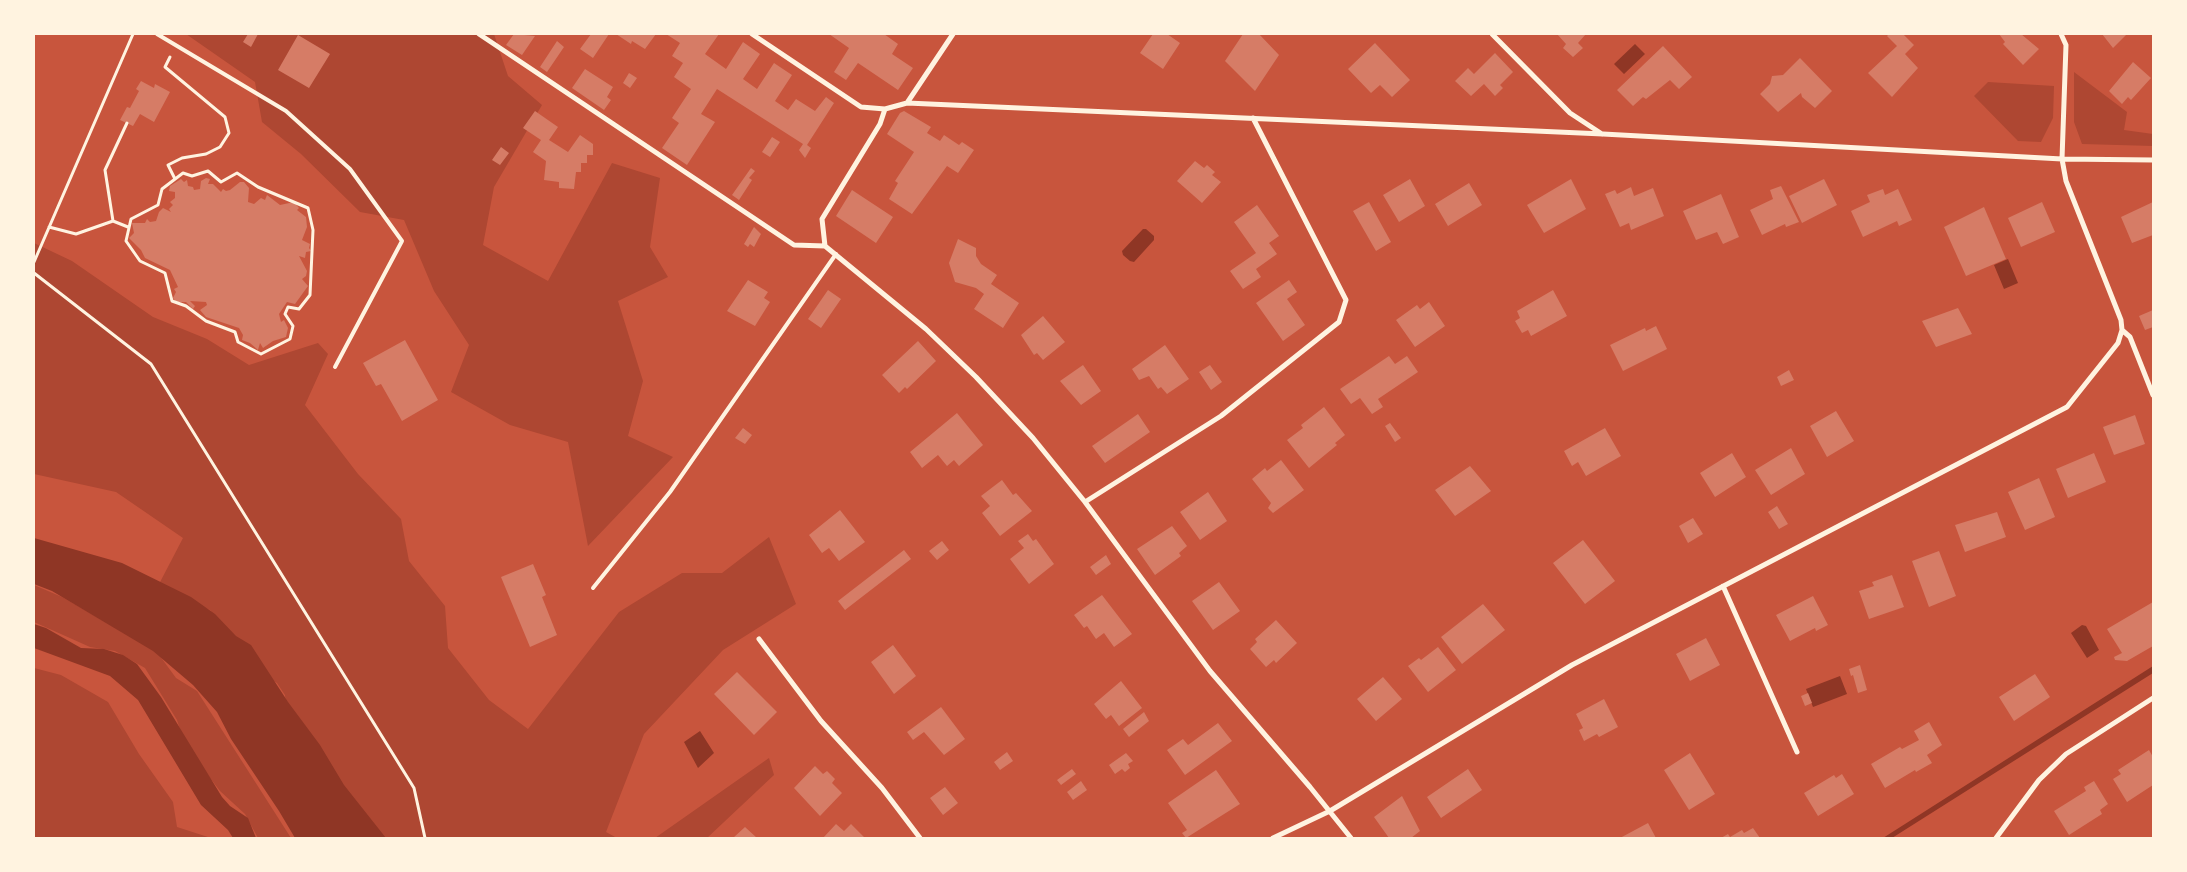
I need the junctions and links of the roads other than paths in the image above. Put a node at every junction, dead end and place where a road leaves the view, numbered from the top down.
1 (157, 34) edge
2 (479, 34) edge
3 (752, 34) edge
4 (953, 34) edge
5 (1492, 34) edge
6 (2061, 34) edge
7 (907, 103) junction
8 (885, 108) junction
9 (1253, 118) junction
10 (1603, 134) junction
11 (2062, 159) junction
12 (2153, 160) edge
13 (825, 246) junction
14 (836, 254) junction
15 (2122, 330) junction
16 (335, 366) dead end
17 (2153, 395) edge
18 (1085, 502) junction
19 (1723, 586) junction
20 (593, 588) dead end
21 (759, 639) dead end
22 (2153, 698) edge
23 (1797, 752) dead end
24 (1330, 811) junction
25 (920, 838) edge
26 (1273, 838) edge
27 (1351, 838) edge
28 (1996, 838) edge

1 - 16 lane
2 - 13 street
3 - 8 street
4 - 7 street
5 - 10 street
6 - 11 street
7 - 8 street
7 - 9 street
8 - 13 street
9 - 10 street
9 - 18 street
10 - 11 street
11 - 12 street
11 - 15 street
13 - 14 street
14 - 18 street
14 - 20 lane
15 - 17 street
15 - 19 street
18 - 24 street
19 - 23 street
19 - 24 street
21 - 25 street
22 - 28 street
24 - 26 street
24 - 27 street

